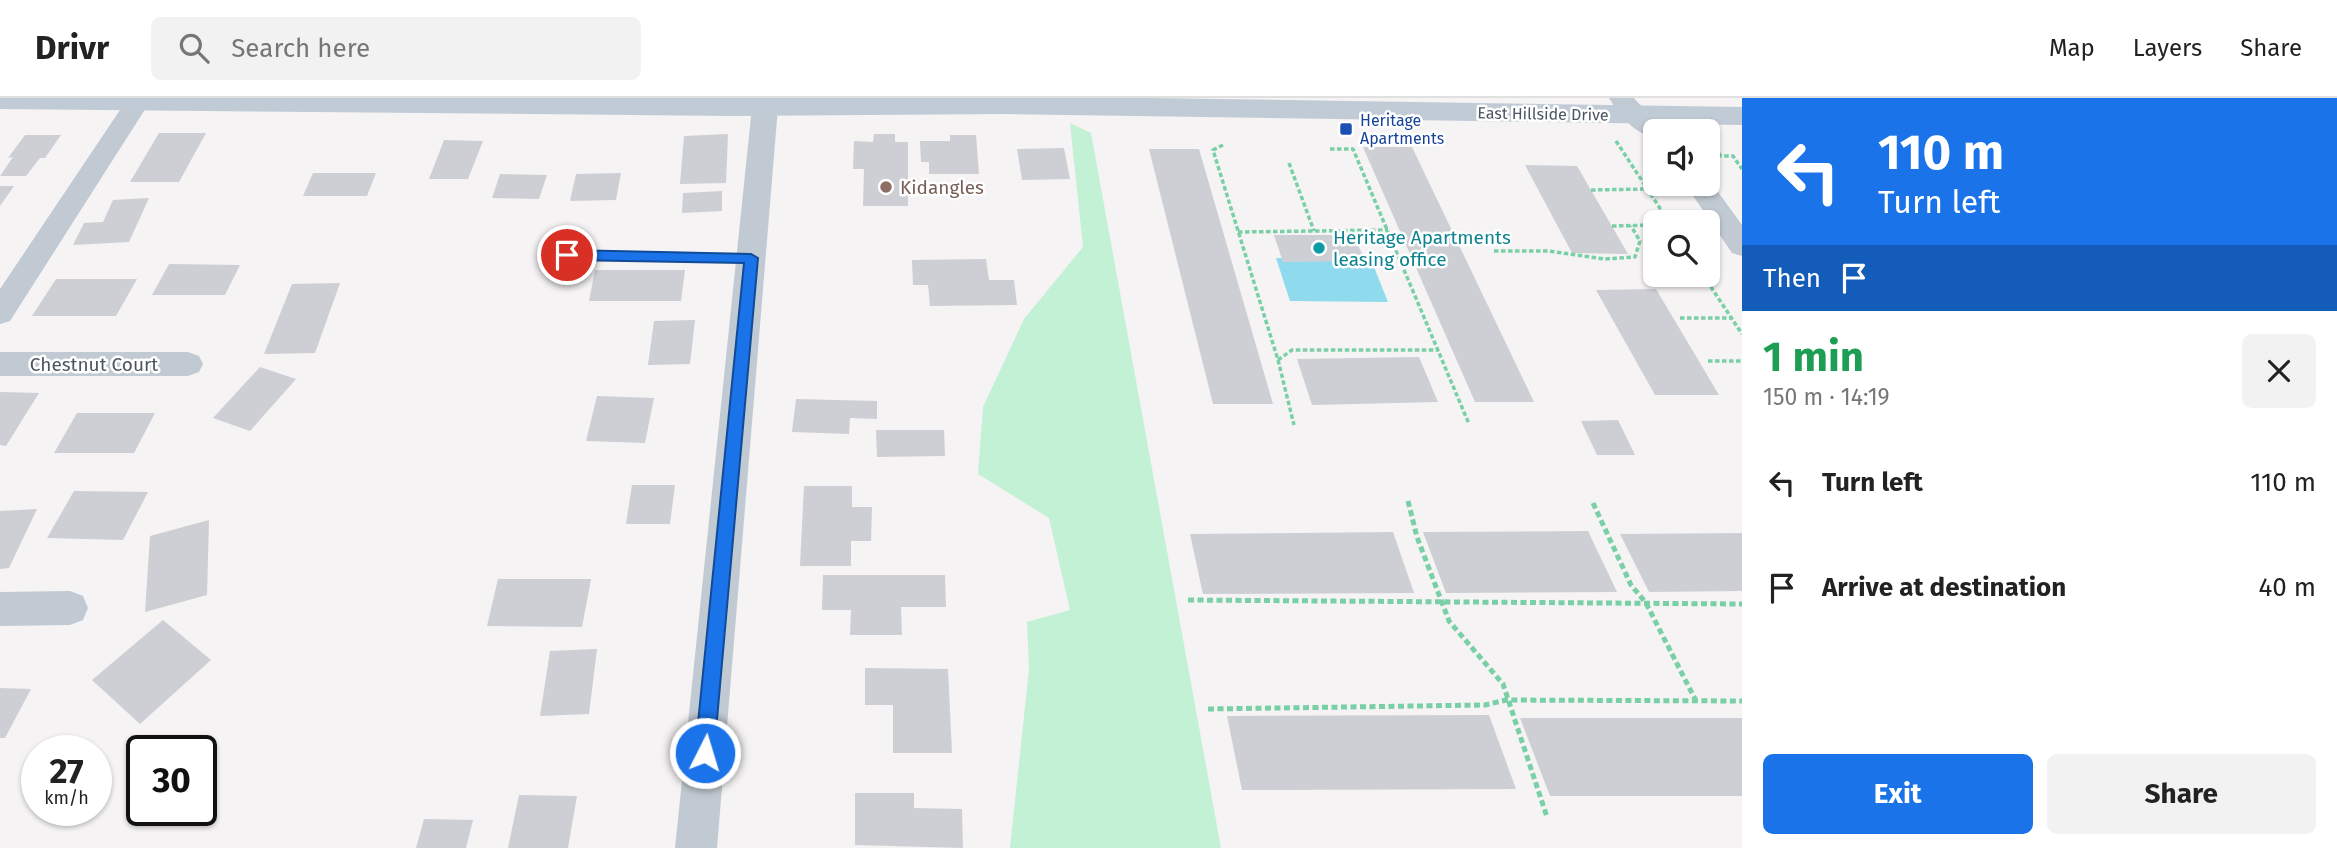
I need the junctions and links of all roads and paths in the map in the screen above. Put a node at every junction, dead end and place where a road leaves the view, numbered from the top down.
1 (0, 100) edge
2 (139, 100) edge
3 (765, 102) edge
4 (1627, 107) edge
5 (1742, 116) edge
6 (1643, 119) edge
7 (1613, 137) dead end
8 (1223, 145) dead end
9 (1330, 149) dead end
10 (1720, 155) edge
11 (1289, 163) dead end
12 (1742, 169) edge
13 (1643, 183) edge
14 (1643, 189) edge
15 (1591, 190) dead end
16 (1707, 196) edge
17 (1612, 226) dead end
18 (1631, 226) junction
19 (1643, 226) edge
20 (1388, 230) junction
21 (1314, 231) junction
22 (1238, 232) junction
23 (1742, 246) edge
24 (1494, 251) dead end
25 (567, 255) dead end
26 (751, 258) junction
27 (1711, 287) edge
28 (0, 313) edge
29 (1680, 318) dead end
30 (1732, 318) junction
31 (1742, 334) edge
32 (1439, 350) junction
33 (1278, 360) junction
34 (1708, 361) dead end
35 (1742, 361) edge
36 (0, 364) edge
37 (188, 364) dead end
38 (1469, 424) dead end
39 (1294, 425) dead end
40 (1408, 501) dead end
41 (1592, 503) dead end
42 (1188, 600) dead end
43 (1443, 603) junction
44 (1646, 603) junction
45 (1742, 604) edge
46 (71, 608) dead end
47 (0, 609) edge
48 (1506, 700) junction
49 (1696, 701) junction
50 (1742, 701) edge
51 (1208, 709) dead end
52 (1547, 817) dead end
53 (696, 848) edge

1 - 2 main road, East Hillside Drive
2 - 3 main road, East Hillside Drive
2 - 28 street
3 - 4 main road, East Hillside Drive
3 - 26 street
4 - 5 main road, East Hillside Drive
4 - 6 street
7 - 13 path
8 - 22 path
9 - 20 path
10 - 12 path
11 - 21 path
14 - 15 path
16 - 23 street
17 - 18 path
18 - 19 path
18 - 24 path
20 - 21 path
20 - 32 path
21 - 22 path
22 - 33 path
25 - 26 lane
26 - 53 street
27 - 30 path
29 - 30 path
30 - 31 path
32 - 33 path
32 - 38 path
33 - 39 path
34 - 35 path
36 - 37 street, Chestnut Court
40 - 43 path
41 - 44 path
42 - 43 path
43 - 44 path
43 - 48 path
44 - 45 path
44 - 49 path
46 - 47 street
48 - 49 path
48 - 51 path
48 - 52 path
49 - 50 path

